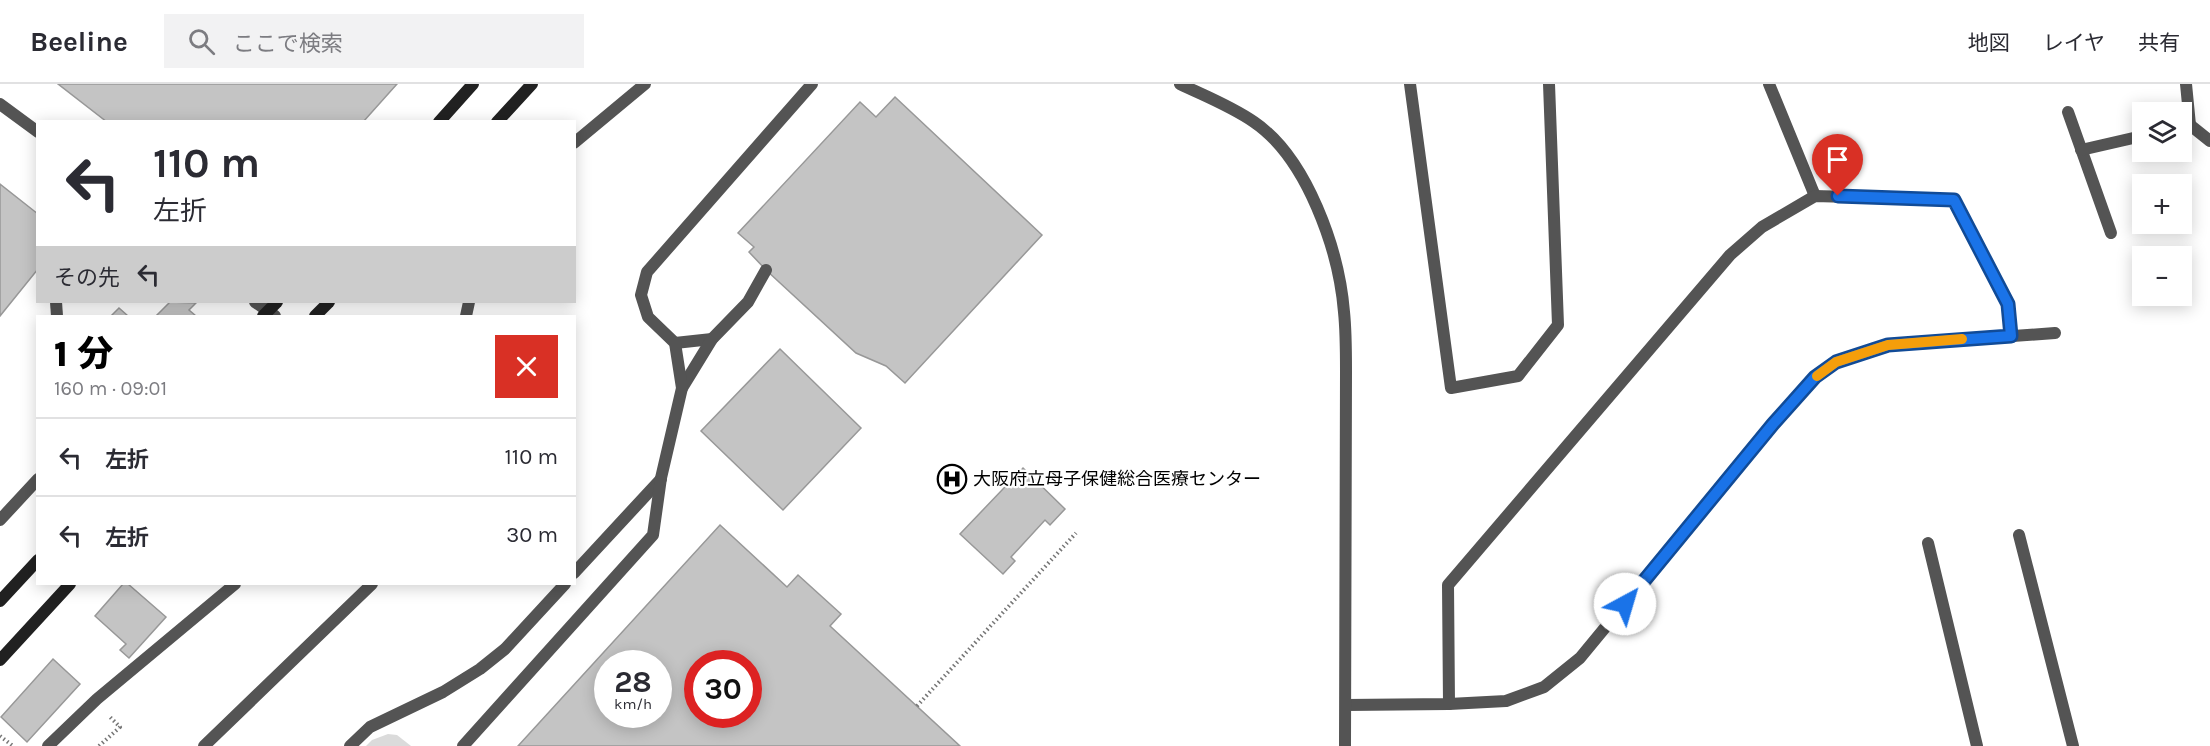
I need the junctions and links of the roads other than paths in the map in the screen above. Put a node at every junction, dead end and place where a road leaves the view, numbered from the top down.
1 (473, 84) edge
2 (532, 84) edge
3 (645, 84) edge
4 (812, 84) edge
5 (1180, 84) edge
6 (1410, 84) edge
7 (1549, 84) edge
8 (1769, 84) edge
9 (2186, 84) edge
10 (2186, 102) edge
11 (0, 104) edge
12 (2068, 112) dead end
13 (441, 120) edge
14 (499, 120) edge
15 (2192, 130) edge
16 (36, 131) edge
17 (2132, 138) edge
18 (576, 141) edge
19 (2210, 141) edge
20 (2081, 150) junction
21 (1815, 196) junction
22 (2111, 233) dead end
23 (766, 270) dead end
24 (256, 303) edge
25 (328, 303) edge
26 (269, 315) edge
27 (316, 315) edge
28 (2055, 333) dead end
29 (2011, 336) junction
30 (712, 339) junction
31 (675, 344) junction
32 (682, 388) junction
33 (661, 478) junction
34 (36, 481) edge
35 (0, 520) edge
36 (2019, 535) dead end
37 (1928, 543) dead end
38 (36, 562) edge
39 (576, 571) edge
40 (69, 585) edge
41 (234, 585) edge
42 (371, 585) edge
43 (564, 585) edge
44 (0, 601) edge
45 (0, 660) edge
46 (1449, 704) junction
47 (1346, 705) junction
48 (48, 746) edge
49 (204, 746) edge
50 (350, 746) edge
51 (463, 746) edge
52 (1345, 746) edge
53 (1977, 746) edge
54 (2073, 746) edge

1 - 13 main road
2 - 14 main road
3 - 18 street
4 - 31 street
5 - 47 street
6 - 7 street
8 - 21 street
9 - 10 street
11 - 16 street
12 - 20 street
15 - 19 street
17 - 20 street
20 - 22 street
21 - 29 street
21 - 46 street
23 - 30 street
24 - 26 street
25 - 27 main road
28 - 29 street
29 - 46 street
30 - 31 street
30 - 32 street
31 - 32 street
32 - 33 street
33 - 39 street
33 - 51 street
34 - 35 street
36 - 54 street
37 - 53 street
38 - 44 main road
40 - 45 main road
41 - 48 street
42 - 49 street
43 - 50 street
46 - 47 street
47 - 52 street

